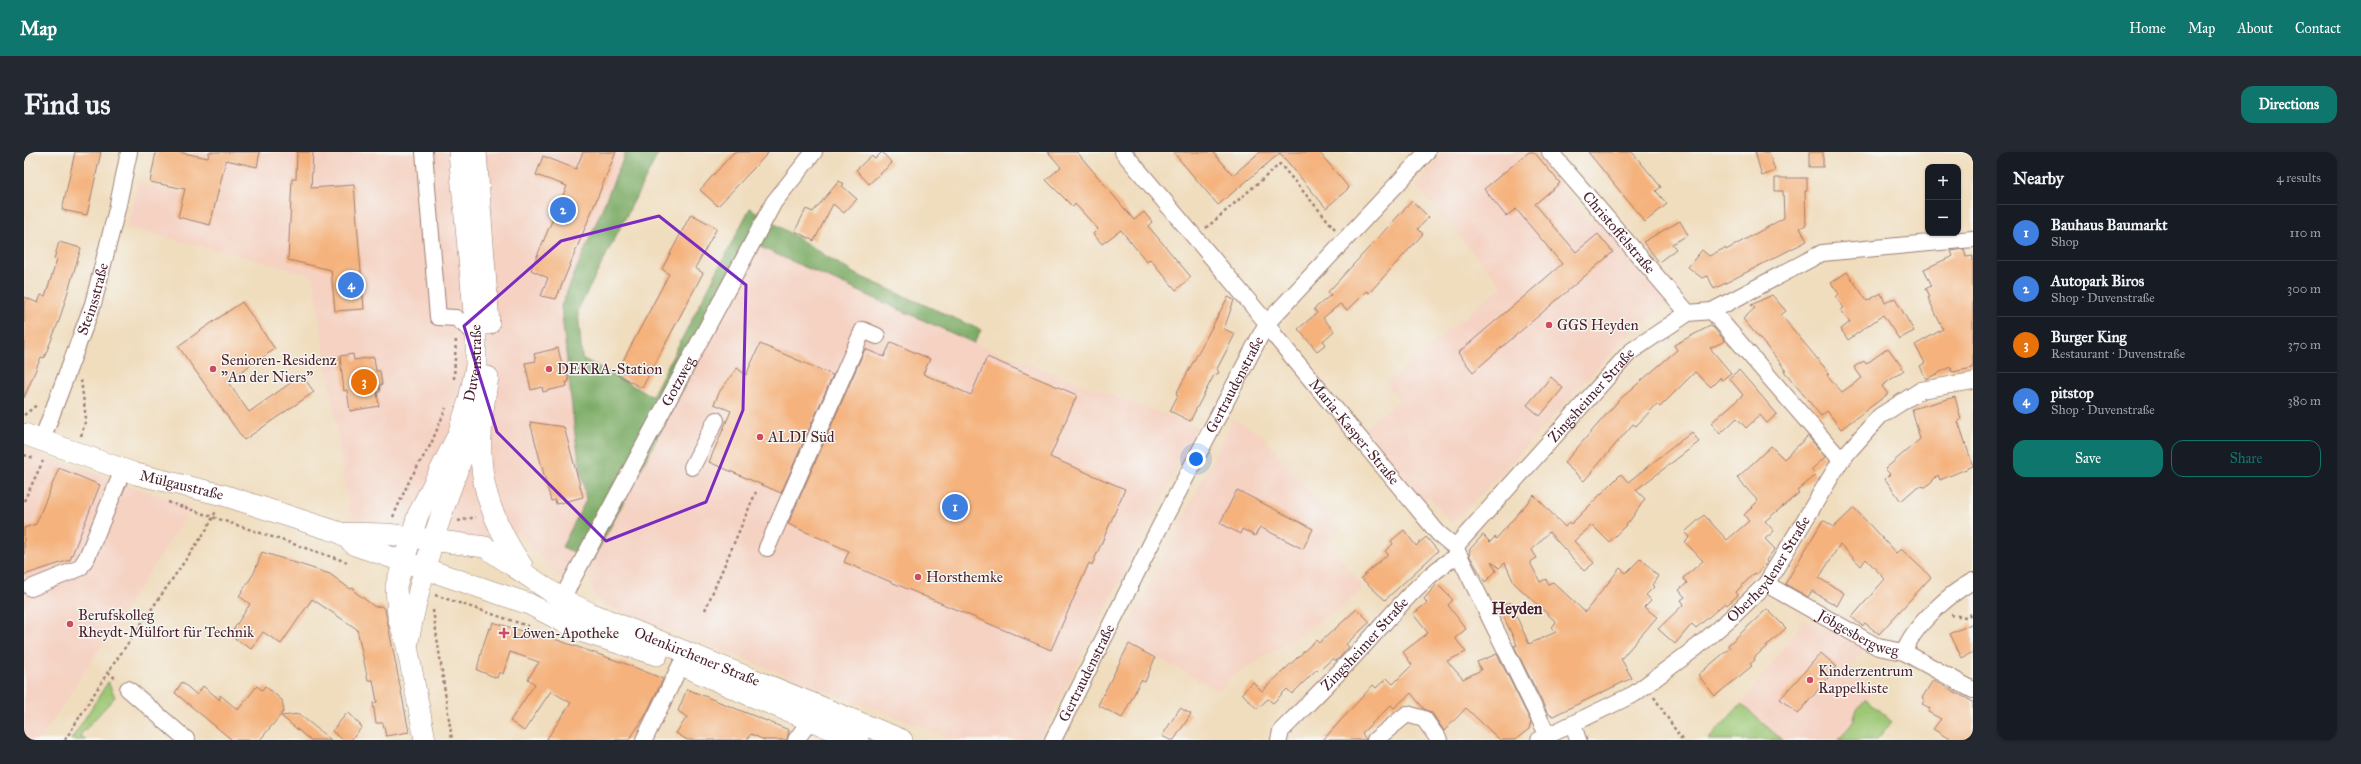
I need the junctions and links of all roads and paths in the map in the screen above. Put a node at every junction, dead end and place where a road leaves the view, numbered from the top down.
1 (129, 152) edge
2 (424, 152) edge
3 (459, 152) edge
4 (476, 152) edge
5 (814, 152) edge
6 (1123, 152) edge
7 (1427, 152) edge
8 (1550, 152) edge
9 (1195, 238) junction
10 (1973, 239) edge
11 (1345, 240) junction
12 (1712, 311) junction
13 (1688, 313) junction
14 (456, 318) junction
15 (1267, 323) junction
16 (476, 334) junction
17 (877, 336) dead end
18 (73, 359) junction
19 (1973, 381) edge
20 (453, 383) dead end
21 (483, 403) junction
22 (448, 404) dead end
23 (716, 420) dead end
24 (81, 434) dead end
25 (33, 437) edge
26 (1841, 460) junction
27 (43, 461) dead end
28 (692, 467) dead end
29 (123, 470) junction
30 (756, 492) dead end
31 (223, 495) junction
32 (24, 501) edge
33 (396, 511) dead end
34 (203, 513) dead end
35 (214, 517) junction
36 (341, 533) junction
37 (410, 538) junction
38 (432, 541) junction
39 (767, 548) dead end
40 (1456, 551) junction
41 (403, 561) junction
42 (348, 563) dead end
43 (425, 568) junction
44 (530, 578) junction
45 (1973, 581) edge
46 (1766, 584) junction
47 (31, 588) dead end
48 (438, 596) dead end
49 (436, 602) dead end
50 (433, 608) dead end
51 (557, 608) junction
52 (705, 610) dead end
53 (407, 646) junction
54 (1904, 652) junction
55 (681, 664) junction
56 (1646, 685) junction
57 (128, 689) dead end
58 (1973, 690) edge
59 (815, 713) junction
60 (1573, 725) junction
61 (1543, 737) edge
62 (65, 740) edge
63 (186, 740) edge
64 (425, 740) edge
65 (452, 740) edge
66 (644, 740) edge
67 (796, 740) edge
68 (858, 740) edge
69 (902, 740) edge
70 (1053, 740) edge
71 (1279, 740) edge
72 (1375, 740) edge
73 (1439, 740) edge
74 (1578, 740) edge
75 (1682, 740) edge

1 - 18 street, Steinsstraße
2 - 14 street
3 - 16 main road, Duvenstraße
4 - 21 main road, Duvenstraße
5 - 51 street, Gotzweg
6 - 9 street, Maria-Kasper-Straße
7 - 11 street, Gertraudenstraße
8 - 13 street, Christoffelstraße
9 - 11 path
9 - 15 street, Maria-Kasper-Straße
10 - 12 street, Zingsheimer Straße
11 - 15 street, Gertraudenstraße
12 - 13 street, Zingsheimer Straße
12 - 26 street
13 - 40 street, Zingsheimer Straße
14 - 16 street
14 - 20 path
15 - 40 street, Maria-Kasper-Straße
15 - 70 street, Gertraudenstraße
16 - 37 main road, Duvenstraße
17 - 39 street
18 - 24 path
18 - 25 street, Steinsstraße
19 - 26 street, Oberheydener Straße
21 - 38 main road
21 - 44 main road
22 - 33 path
23 - 28 street
25 - 29 main road, Mülgaustraße
26 - 46 street, Oberheydener Straße
27 - 32 path
29 - 31 main road, Mülgaustraße
29 - 47 street
30 - 52 path
31 - 35 path
31 - 36 main road, Mülgaustraße
34 - 35 path
35 - 42 path
35 - 62 path
36 - 37 main road, Mülgaustraße
36 - 41 main road, Mülgaustraße
37 - 38 main road, Mülgaustraße
37 - 41 main road, Duvenstraße
38 - 43 main road
38 - 44 main road, Odenkirchener Straße
40 - 61 street, Maria-Kasper-Straße
40 - 71 street, Zingsheimer Straße
41 - 43 main road, Odenkirchener Straße
41 - 53 main road, Duvenstraße
43 - 51 main road, Odenkirchener Straße
43 - 53 main road
44 - 51 main road, Odenkirchener Straße
45 - 54 street
46 - 54 street, Jöbgesbergweg
46 - 56 street, Oberheydener Straße
48 - 49 path
50 - 65 path
51 - 55 main road, Odenkirchener Straße
51 - 59 main road, Odenkirchener Straße
53 - 64 main road
54 - 58 street, Jöbgesbergweg
55 - 59 main road, Odenkirchener Straße
55 - 66 street
56 - 60 street, Oberheydener Straße
56 - 75 path
57 - 63 street
59 - 67 street
59 - 68 main road, Odenkirchener Straße
59 - 69 main road, Odenkirchener Straße
60 - 61 street, Oberheydener Straße
60 - 74 street
72 - 73 street

